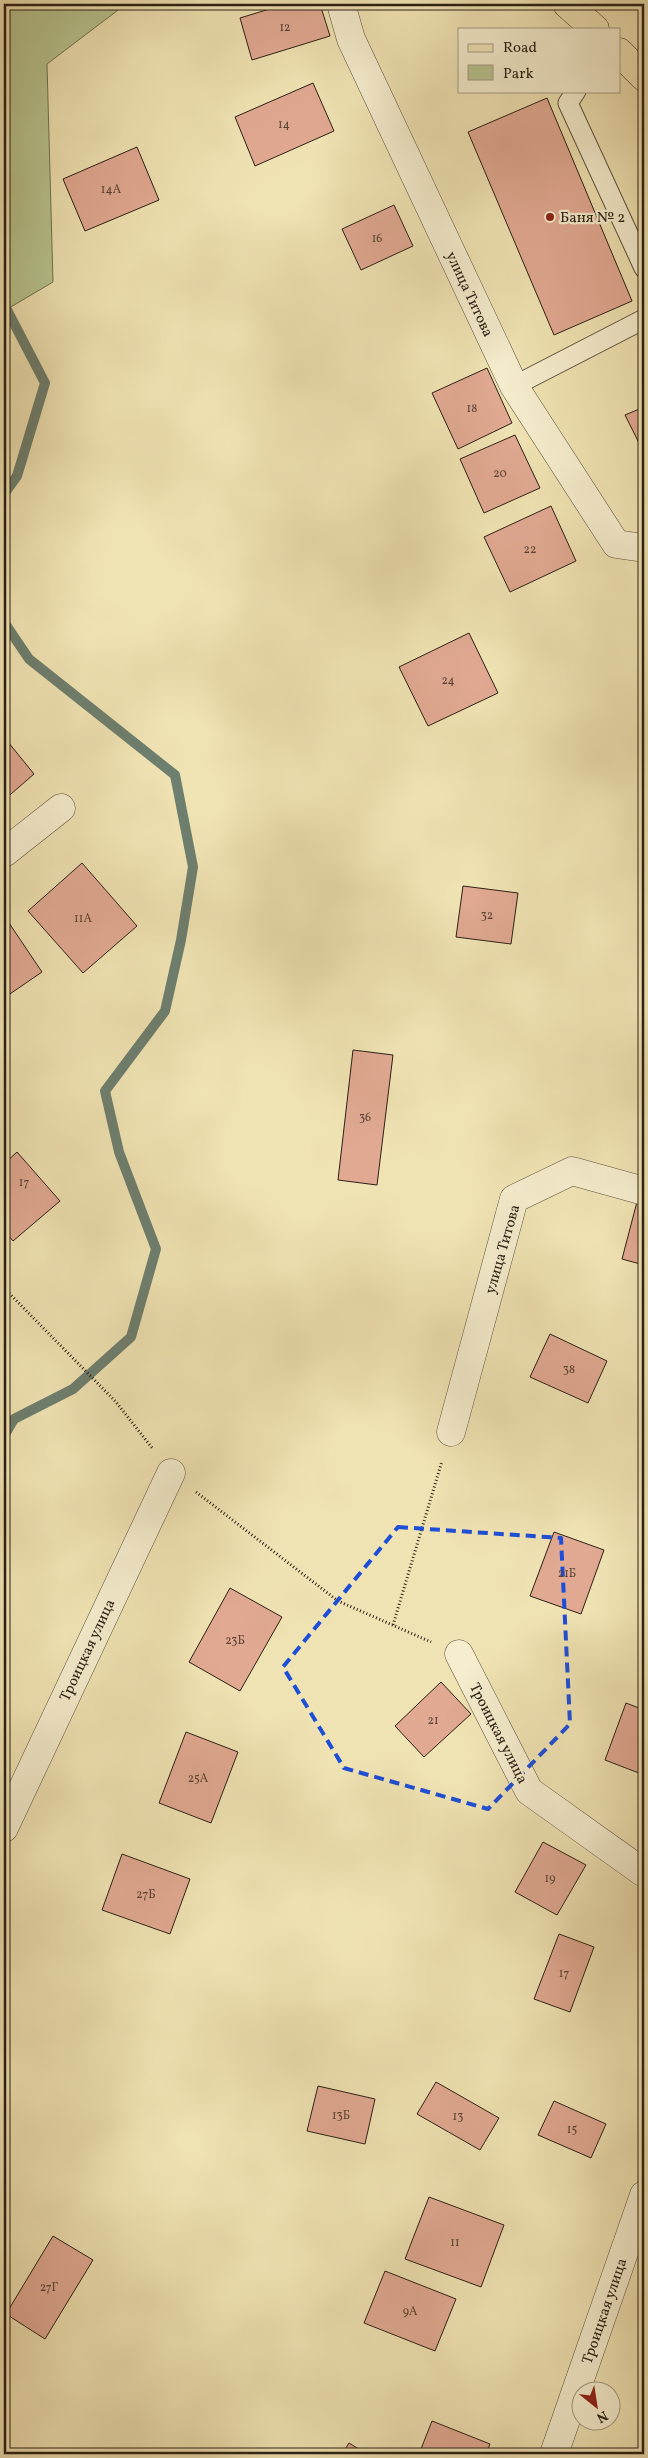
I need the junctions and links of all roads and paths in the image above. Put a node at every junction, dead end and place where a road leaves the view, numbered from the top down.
1 (340, 4) edge
2 (567, 4) edge
3 (585, 4) edge
4 (594, 28) edge
5 (600, 28) edge
6 (620, 53) edge
7 (644, 77) edge
8 (575, 92) edge
9 (644, 268) edge
10 (644, 319) edge
11 (514, 386) junction
12 (644, 548) edge
13 (61, 808) dead end
14 (4, 853) edge
15 (644, 1191) edge
16 (4, 1288) edge
17 (451, 1432) joint
18 (171, 1473) junction
19 (393, 1625) junction
20 (459, 1654) joint
21 (4, 1828) edge
22 (644, 1873) edge
23 (644, 2195) edge
24 (554, 2454) edge

1 - 11 street, улица Титова
2 - 4 main road
3 - 5 main road
6 - 7 main road
8 - 9 lane
10 - 11 lane
11 - 12 street, улица Титова
13 - 14 street
15 - 17 street, улица Титова
16 - 18 path
17 - 19 path
18 - 19 path
18 - 21 street, Троицкая улица
19 - 20 path
20 - 22 street, Троицкая улица
23 - 24 street, Троицкая улица

